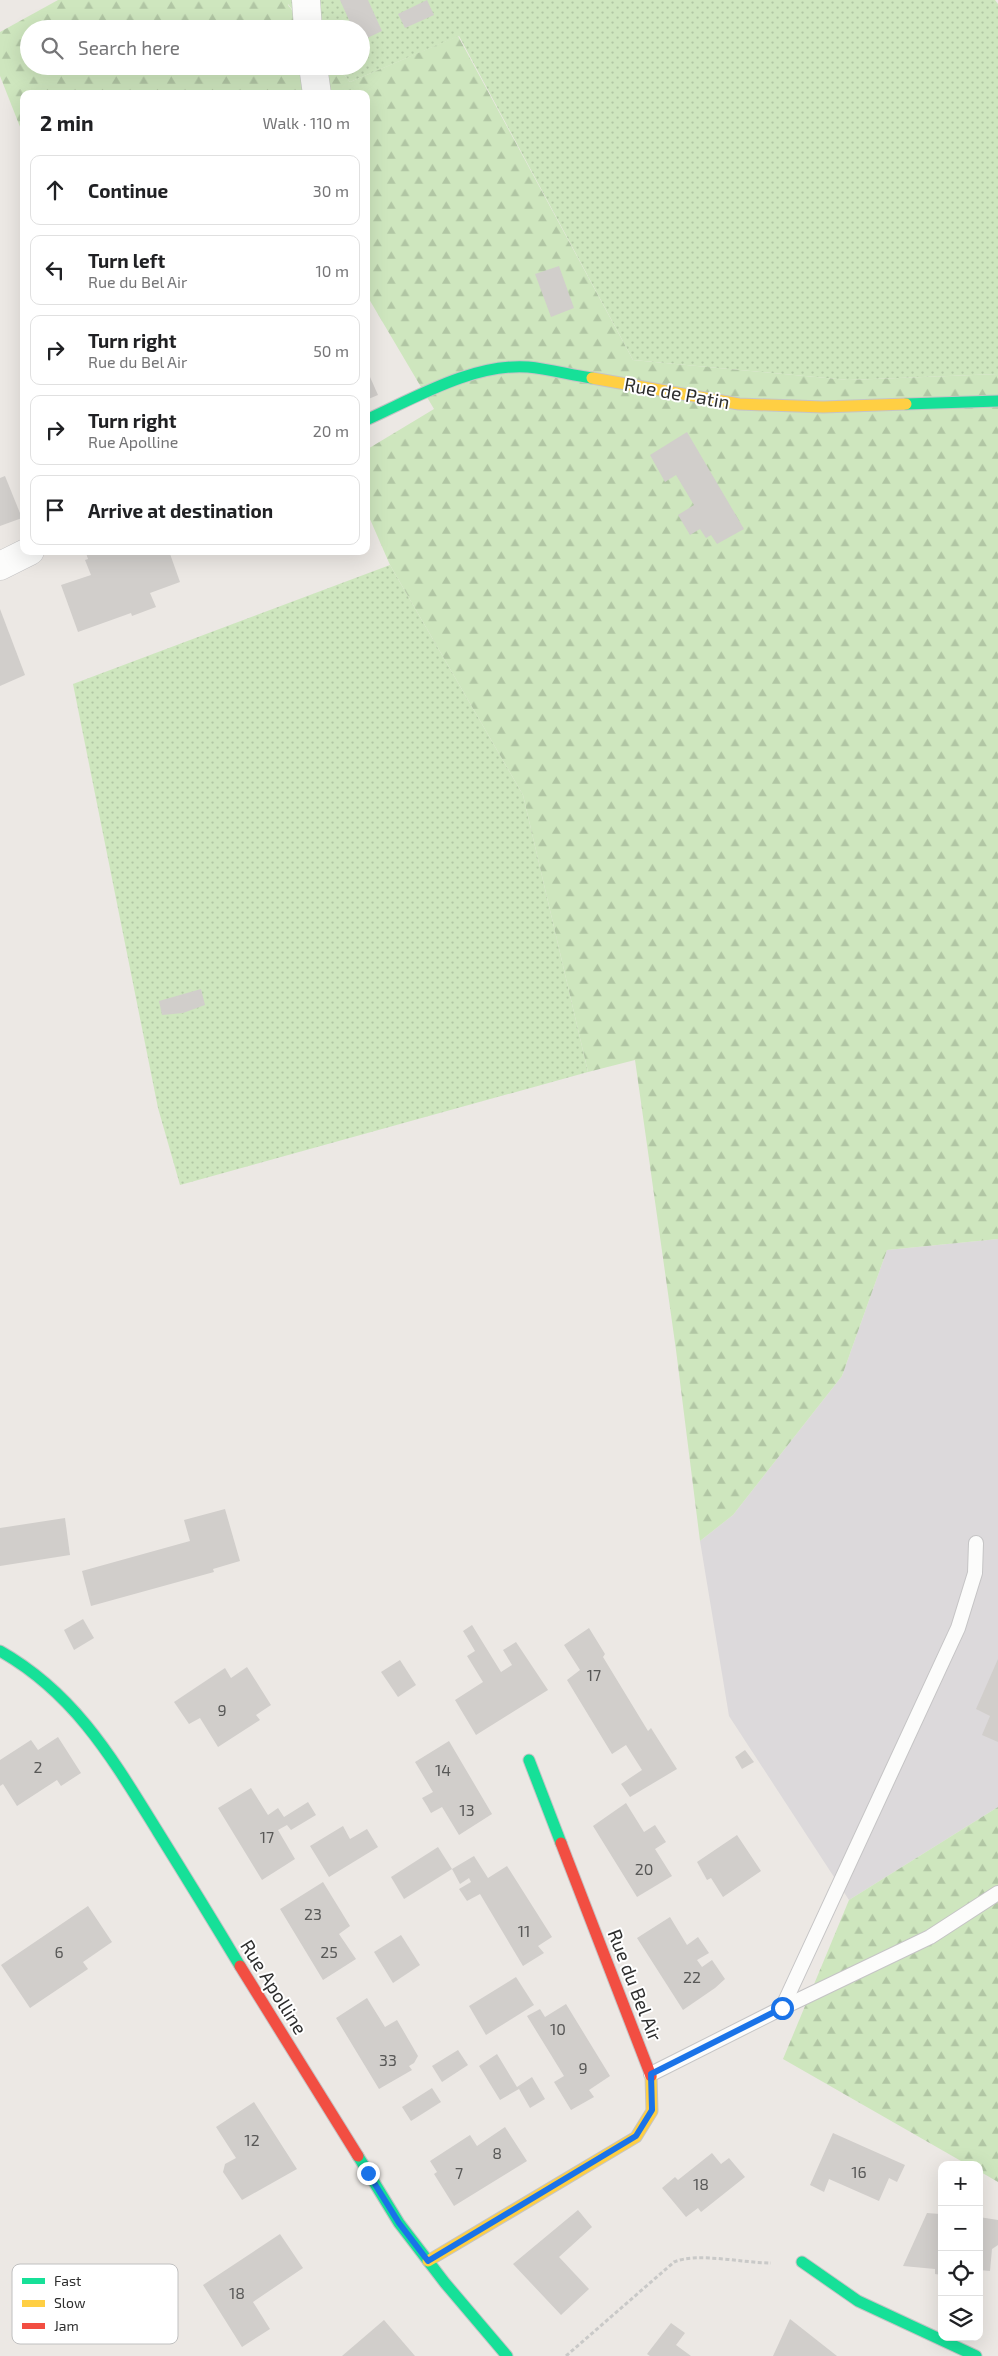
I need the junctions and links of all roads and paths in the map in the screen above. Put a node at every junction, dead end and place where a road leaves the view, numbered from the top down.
1 (306, 0) edge
2 (307, 20) edge
3 (314, 75) edge
4 (316, 90) edge
5 (998, 401) edge
6 (370, 418) edge
7 (22, 555) edge
8 (0, 566) edge
9 (976, 1543) dead end
10 (0, 1651) edge
11 (529, 1760) dead end
12 (998, 1893) edge
13 (782, 2008) junction
14 (651, 2074) junction
15 (428, 2261) junction
16 (802, 2262) joint
17 (507, 2356) edge
18 (566, 2356) edge
19 (976, 2356) edge

1 - 2 street
3 - 4 street
5 - 6 street, Rue de Patin
7 - 8 street
9 - 13 lane
10 - 15 street, Rue Apolline
11 - 14 street, Rue du Bel Air
12 - 13 lane
13 - 14 lane
14 - 15 street, Rue du Bel Air
15 - 17 street, Rue Apolline
16 - 18 path
16 - 19 street

